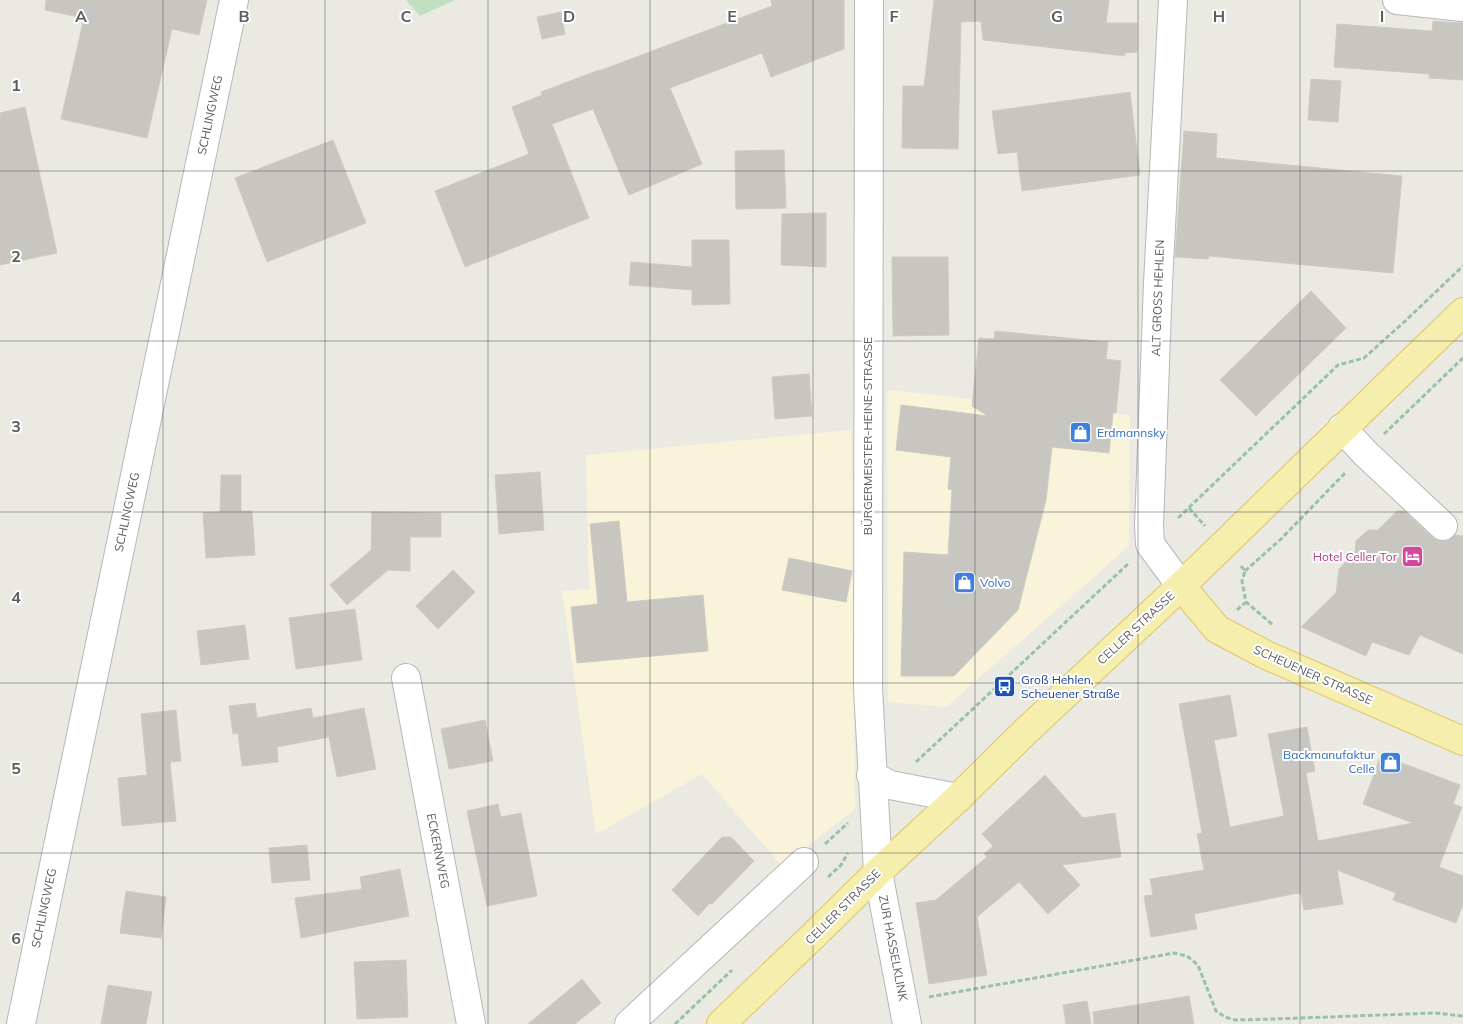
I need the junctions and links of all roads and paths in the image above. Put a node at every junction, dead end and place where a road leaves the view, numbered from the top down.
1 (234, 0) edge
2 (869, 0) edge
3 (1173, 0) edge
4 (1397, 0) edge
5 (1463, 7) edge
6 (1463, 266) edge
7 (1463, 312) edge
8 (1463, 358) edge
9 (1342, 428) junction
10 (1365, 453) junction
11 (1443, 526) dead end
12 (1150, 544) junction
13 (1245, 571) dead end
14 (1181, 586) junction
15 (406, 678) dead end
16 (1463, 741) edge
17 (879, 787) junction
18 (958, 798) junction
19 (804, 862) joint
20 (878, 872) junction
21 (905, 1013) edge
22 (1463, 1016) edge
23 (20, 1024) edge
24 (471, 1024) edge
25 (629, 1024) edge
26 (721, 1024) edge

1 - 23 street, SCHLINGWEG
2 - 17 street, BÜRGERMEISTER-HEINE-STRASSE
3 - 12 street, ALT GROSS HEHLEN
4 - 5 street
6 - 12 path
7 - 9 main road, CELLER STRASSE
8 - 10 path
9 - 10 street
9 - 14 main road, CELLER STRASSE
10 - 11 street
10 - 13 path
12 - 14 street
12 - 17 path
14 - 16 main road, SCHEUENER STRASSE
14 - 18 main road, CELLER STRASSE
15 - 24 street, ECKERNWEG
17 - 18 street
17 - 19 path
17 - 20 street, BÜRGERMEISTER-HEINE-STRASSE
18 - 20 main road, CELLER STRASSE
19 - 25 street
20 - 21 street, ZUR HASSELKLINK
20 - 26 main road, CELLER STRASSE
21 - 22 path

